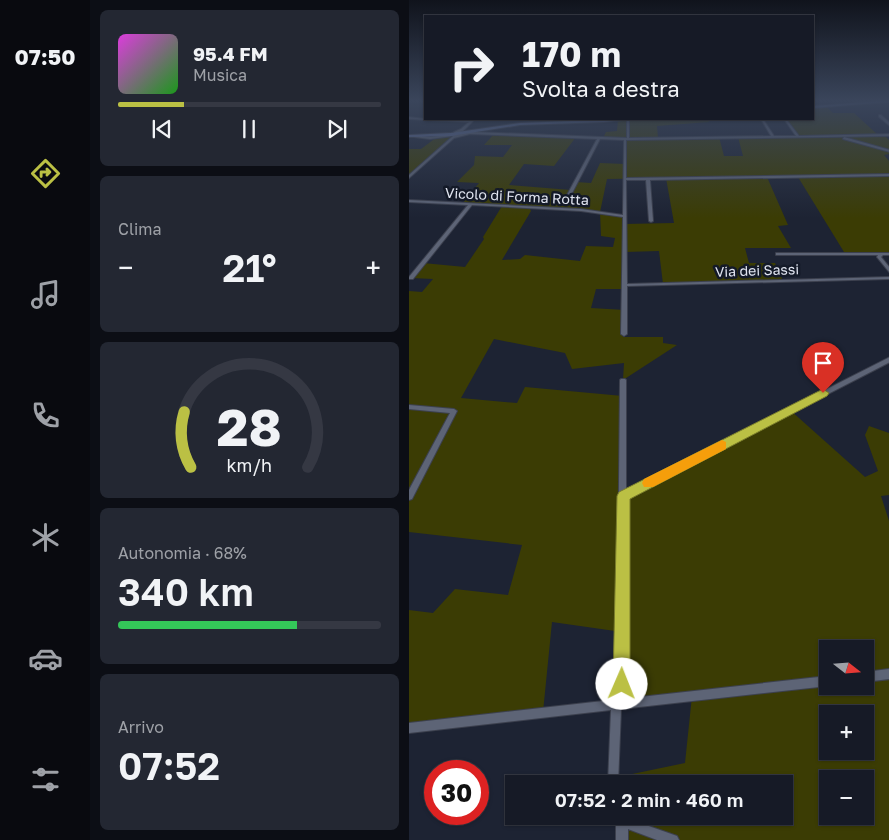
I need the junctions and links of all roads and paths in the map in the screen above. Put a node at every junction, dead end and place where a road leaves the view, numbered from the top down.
1 (450, 140) edge
2 (598, 140) edge
3 (627, 140) edge
4 (849, 140) edge
5 (889, 151) edge
6 (409, 173) edge
7 (414, 173) junction
8 (889, 175) edge
9 (409, 177) edge
10 (648, 178) junction
11 (625, 179) junction
12 (568, 197) dead end
13 (409, 201) edge
14 (470, 204) junction
15 (624, 216) junction
16 (651, 221) dead end
17 (778, 254) dead end
18 (882, 254) junction
19 (889, 254) edge
20 (889, 272) edge
21 (411, 278) dead end
22 (889, 278) edge
23 (625, 285) junction
24 (624, 334) dead end
25 (889, 359) edge
26 (623, 380) dead end
27 (409, 407) edge
28 (623, 496) junction
29 (409, 497) edge
30 (889, 674) edge
31 (874, 676) edge
32 (819, 682) edge
33 (616, 703) junction
34 (409, 728) edge
35 (613, 775) edge
36 (621, 825) edge
37 (635, 825) edge
38 (622, 840) edge
39 (673, 840) edge

1 - 7 street
2 - 12 street
3 - 11 street
4 - 5 street
6 - 7 street
7 - 9 street
8 - 10 street
10 - 11 street
10 - 16 street
11 - 15 street
13 - 14 street, Vicolo di Forma Rotta
14 - 15 street, Vicolo di Forma Rotta
14 - 21 street
15 - 23 street
17 - 18 street
18 - 19 street
18 - 20 street
22 - 23 street, Via dei Sassi
23 - 24 street
25 - 28 street
26 - 28 street
27 - 29 street
28 - 33 street
30 - 31 street
32 - 33 street
33 - 34 street
33 - 35 street
36 - 38 street
37 - 39 street

